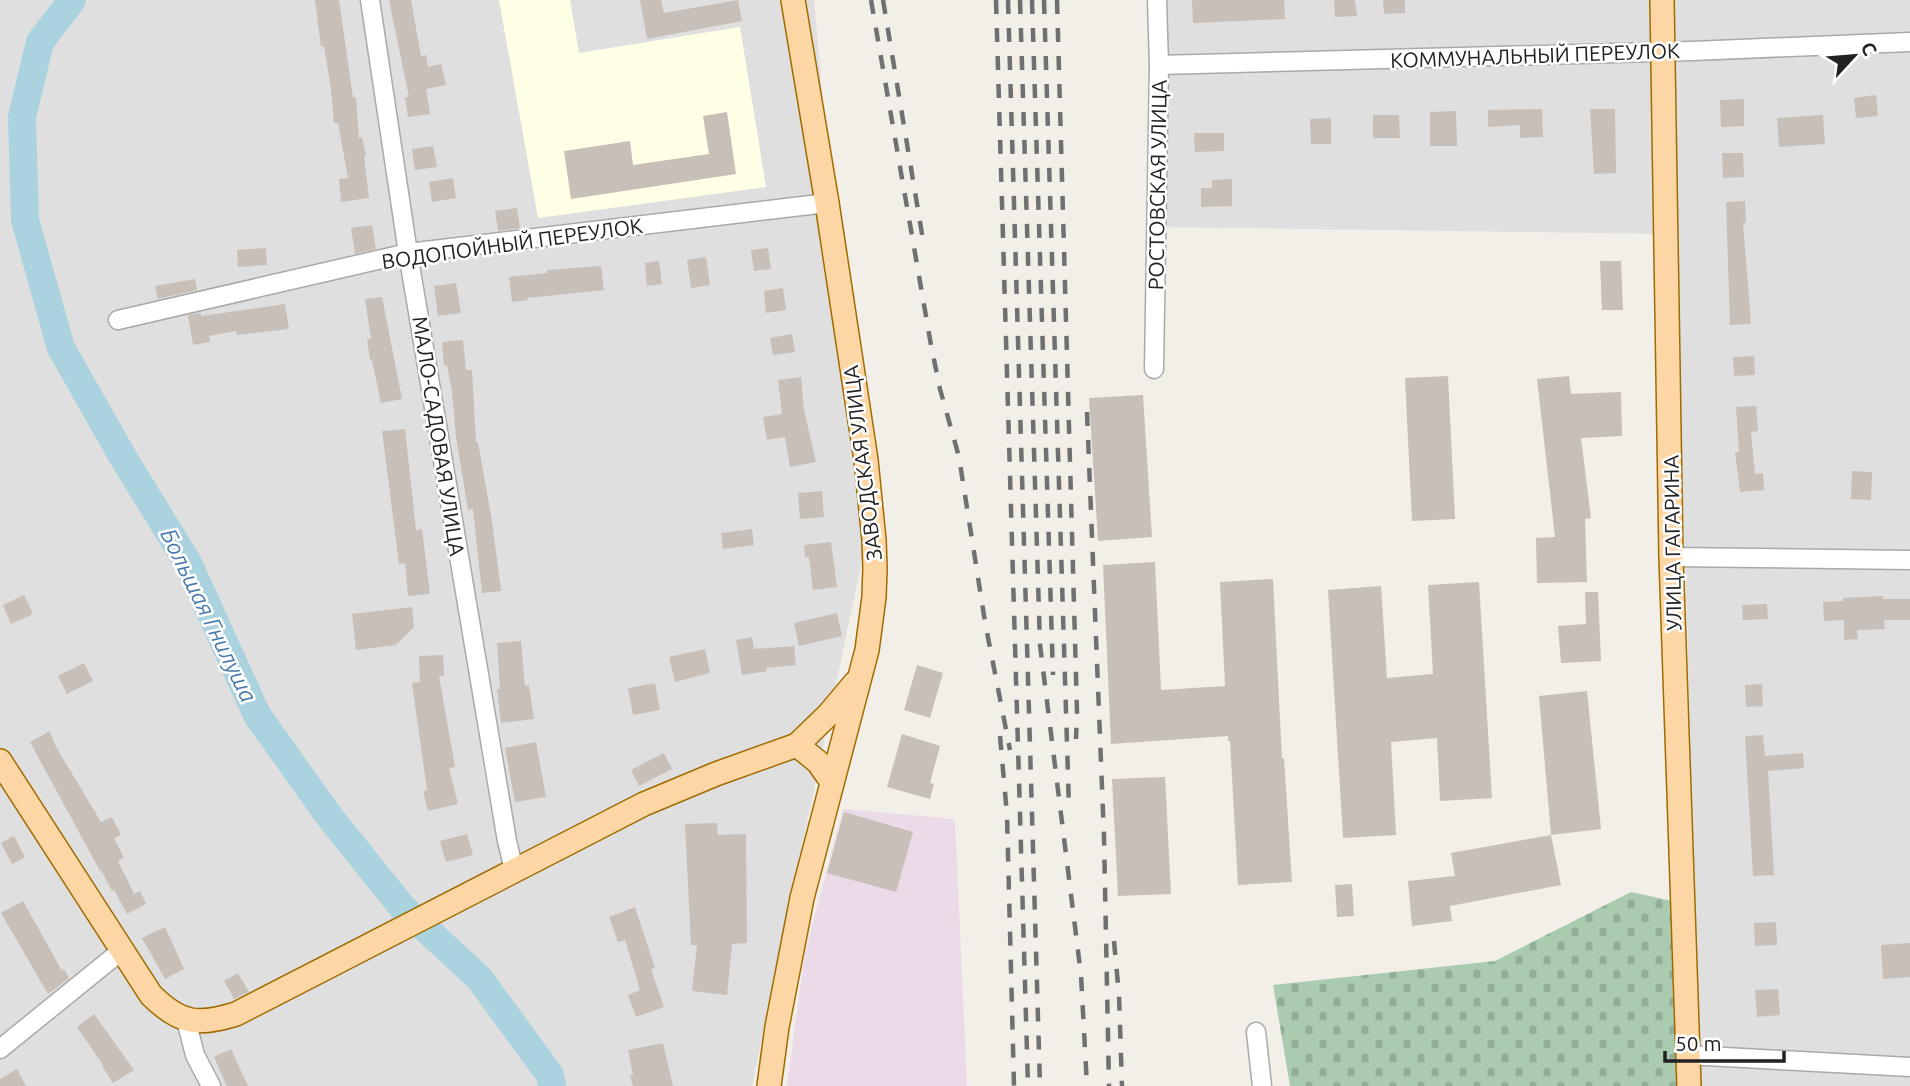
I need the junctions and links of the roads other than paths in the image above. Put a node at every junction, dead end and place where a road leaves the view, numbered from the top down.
1 (370, 0) edge
2 (793, 0) edge
3 (1157, 0) edge
4 (1662, 0) edge
5 (1910, 42) edge
6 (1664, 51) junction
7 (1159, 65) junction
8 (827, 203) junction
9 (408, 253) junction
10 (118, 320) dead end
11 (1154, 369) dead end
12 (1671, 557) junction
13 (1910, 559) edge
14 (860, 677) junction
15 (797, 744) junction
16 (3, 771) edge
17 (832, 782) junction
18 (514, 870) junction
19 (121, 951) junction
20 (186, 1020) junction
21 (1256, 1032) dead end
22 (0, 1049) edge
23 (1688, 1055) junction
24 (1910, 1067) edge
25 (211, 1086) edge
26 (769, 1086) edge
27 (1262, 1086) edge
28 (1689, 1086) edge

1 - 9 street, МАЛО-САДОВАЯ УЛИЦА
2 - 8 main road, ЗАВОДСКАЯ УЛИЦА
3 - 7 street, РОСТОВСКАЯ УЛИЦА
4 - 6 main road, УЛИЦА ГАГАРИНА
5 - 6 street, КОММУНАЛЬНЫЙ ПЕРЕУЛОК
6 - 7 street, КОММУНАЛЬНЫЙ ПЕРЕУЛОК
6 - 12 main road, УЛИЦА ГАГАРИНА
7 - 11 street, РОСТОВСКАЯ УЛИЦА
8 - 9 street, ВОДОПОЙНЫЙ ПЕРЕУЛОК
8 - 14 main road, ЗАВОДСКАЯ УЛИЦА
9 - 10 street, ВОДОПОЙНЫЙ ПЕРЕУЛОК
9 - 18 street, МАЛО-САДОВАЯ УЛИЦА
12 - 13 street
12 - 23 main road, УЛИЦА ГАГАРИНА
14 - 15 main road
14 - 17 main road, ЗАВОДСКАЯ УЛИЦА
15 - 17 main road
15 - 18 main road
16 - 19 main road
17 - 26 main road, ЗАВОДСКАЯ УЛИЦА
18 - 20 main road
19 - 20 main road
19 - 22 street
20 - 25 street
21 - 27 street
23 - 24 street
23 - 28 main road, УЛИЦА ГАГАРИНА

